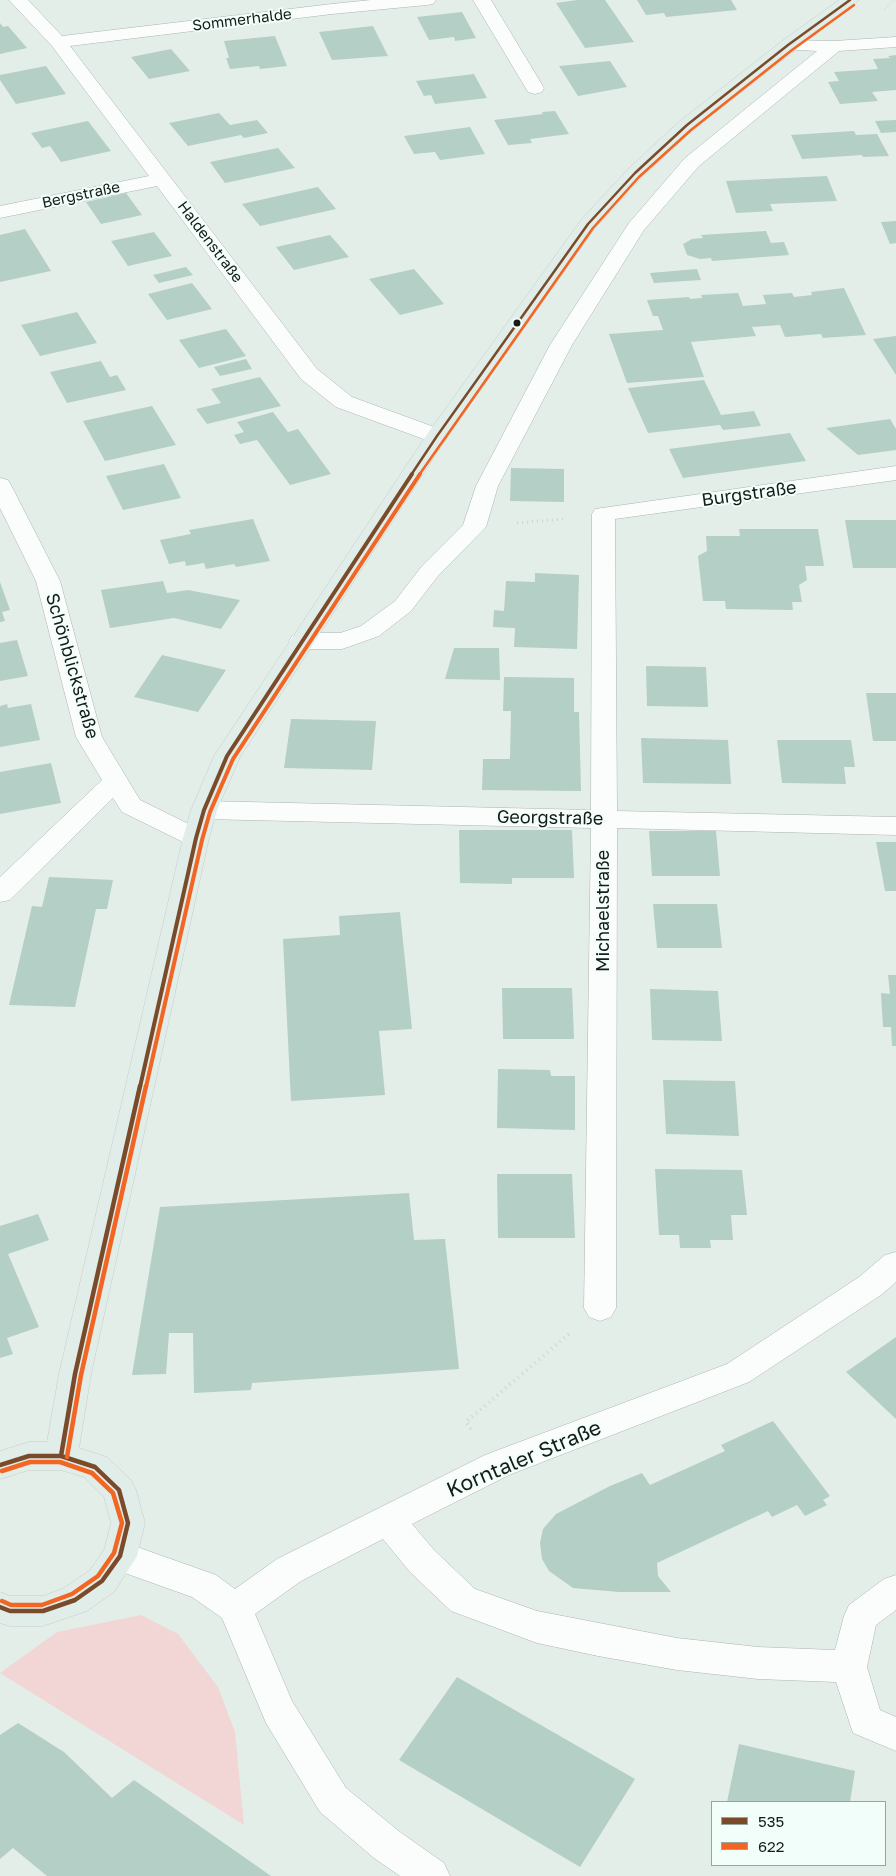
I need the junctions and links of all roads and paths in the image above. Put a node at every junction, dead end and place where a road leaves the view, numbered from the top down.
1 (18, 0) edge
2 (427, 0) edge
3 (482, 0) edge
4 (850, 0) edge
5 (327, 5) edge
6 (58, 42) junction
7 (896, 42) edge
8 (788, 45) junction
9 (834, 46) junction
10 (535, 88) dead end
11 (162, 179) junction
12 (0, 212) edge
13 (437, 436) junction
14 (896, 473) edge
15 (0, 485) edge
16 (603, 514) junction
17 (474, 527) junction
18 (301, 641) junction
19 (116, 781) junction
20 (204, 810) junction
21 (604, 820) junction
22 (896, 826) edge
23 (196, 838) junction
24 (0, 893) edge
25 (896, 1264) edge
26 (600, 1308) joint
27 (466, 1422) dead end
28 (61, 1456) junction
29 (0, 1465) edge
30 (389, 1521) junction
31 (120, 1556) junction
32 (896, 1590) edge
33 (0, 1607) edge
34 (236, 1608) junction
35 (849, 1666) junction
36 (896, 1734) edge
37 (430, 1876) edge

1 - 6 street, Haldenstraße
2 - 5 street, Sommerhalde
3 - 10 street
4 - 8 main road
5 - 6 street, Sommerhalde
6 - 11 street, Haldenstraße
7 - 9 street
8 - 9 street
8 - 13 main road
9 - 17 street
11 - 12 street, Bergstraße
11 - 13 street, Haldenstraße
13 - 18 main road
14 - 16 street, Burgstraße
15 - 19 street, Schönblickstraße
16 - 17 path
16 - 21 street, Michaelstraße
17 - 18 street
18 - 20 main road
19 - 23 street, Schönblickstraße
19 - 24 street
20 - 21 street, Georgstraße
20 - 23 main road
21 - 22 street, Georgstraße
21 - 26 street, Michaelstraße
23 - 28 main road
25 - 30 street, Korntaler Straße
26 - 27 path
28 - 29 main road
28 - 31 main road
30 - 34 street, Korntaler Straße
30 - 35 street
31 - 33 main road
31 - 34 street
32 - 35 street
34 - 37 street
35 - 36 street

